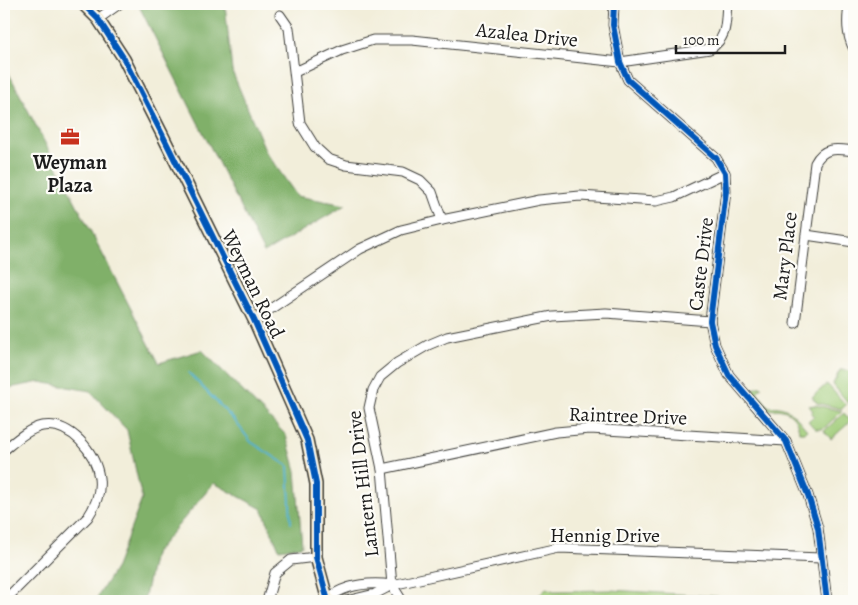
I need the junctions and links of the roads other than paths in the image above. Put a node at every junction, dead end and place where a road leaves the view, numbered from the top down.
1 (83, 4) edge
2 (119, 4) edge
3 (614, 4) edge
4 (727, 4) edge
5 (849, 4) edge
6 (280, 15) dead end
7 (98, 19) junction
8 (854, 49) edge
9 (620, 62) junction
10 (295, 72) junction
11 (854, 151) edge
12 (725, 173) junction
13 (442, 220) junction
14 (806, 235) junction
15 (854, 242) edge
16 (254, 320) junction
17 (710, 321) junction
18 (795, 323) dead end
19 (786, 442) junction
20 (4, 450) edge
21 (382, 469) junction
22 (316, 556) junction
23 (822, 558) junction
24 (392, 585) junction
25 (330, 600) edge
26 (4, 601) edge
27 (267, 601) edge
28 (346, 601) edge
29 (402, 601) edge
30 (827, 601) edge

1 - 7 street, Weyman Road
2 - 7 street
3 - 9 street
4 - 9 street, Azalea Drive
5 - 8 street
6 - 10 street
7 - 16 street, Weyman Road
9 - 10 street, Azalea Drive
9 - 12 street
10 - 13 street
11 - 14 street, Mary Place
12 - 13 street
12 - 17 street, Caste Drive
13 - 16 street
14 - 15 street
14 - 18 street, Mary Place
16 - 22 street, Weyman Road
17 - 19 street, Caste Drive
17 - 21 street, Lantern Hill Drive
19 - 21 street, Raintree Drive
19 - 23 street, Caste Drive
20 - 26 street
21 - 24 street, Lantern Hill Drive
22 - 25 street, Weyman Road
22 - 27 street
23 - 24 street, Hennig Drive
23 - 30 street, Caste Drive
24 - 25 street, Hennig Drive
24 - 28 street, Hennig Drive
24 - 29 street, Lantern Hill Drive

